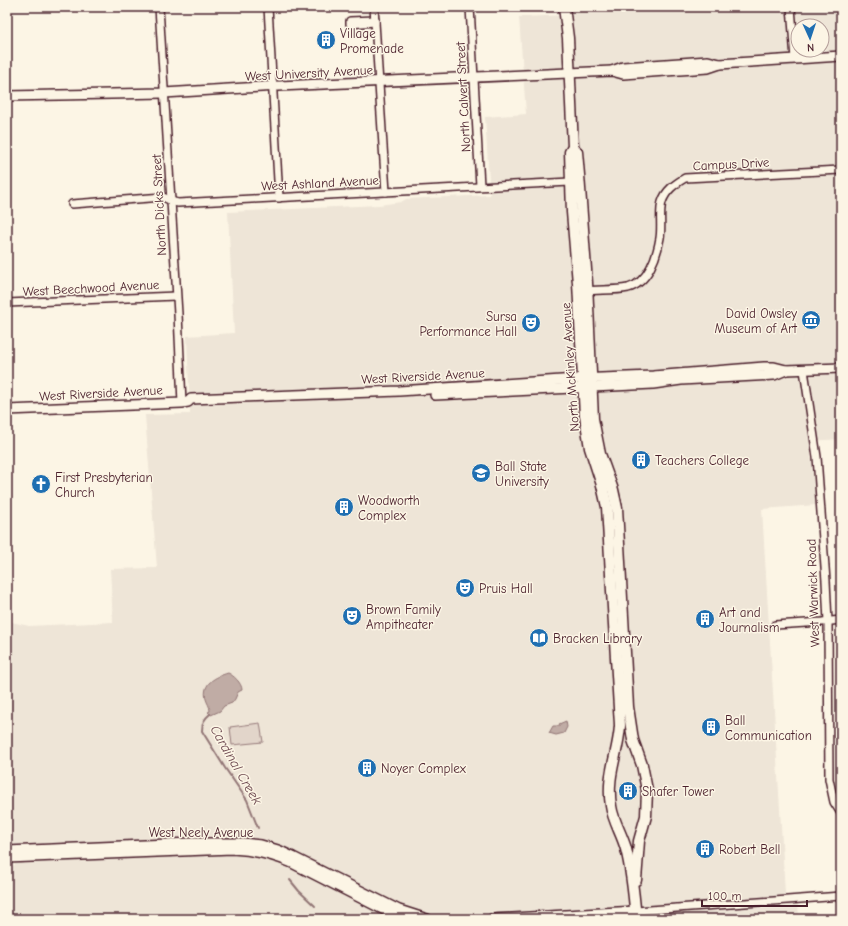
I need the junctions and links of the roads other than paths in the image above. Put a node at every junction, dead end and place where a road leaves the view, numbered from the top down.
1 (159, 7) edge
2 (268, 7) edge
3 (374, 7) edge
4 (470, 7) edge
5 (564, 7) edge
6 (792, 7) edge
7 (841, 56) edge
8 (795, 59) junction
9 (570, 74) junction
10 (474, 77) junction
11 (379, 82) junction
12 (272, 87) junction
13 (164, 93) junction
14 (7, 96) edge
15 (573, 147) junction
16 (841, 170) edge
17 (570, 182) junction
18 (480, 186) junction
19 (386, 192) junction
20 (279, 198) junction
21 (171, 201) junction
22 (72, 204) dead end
23 (583, 291) junction
24 (176, 296) junction
25 (7, 303) edge
26 (841, 368) edge
27 (804, 370) junction
28 (588, 385) junction
29 (185, 402) junction
30 (7, 410) edge
31 (841, 620) edge
32 (828, 622) junction
33 (775, 625) dead end
34 (841, 813) edge
35 (7, 851) edge
36 (7, 858) edge
37 (634, 888) junction
38 (841, 896) edge
39 (636, 915) edge
40 (545, 917) edge
41 (402, 919) edge
42 (427, 919) edge
43 (492, 919) edge

1 - 13 street, North Dicks Street
2 - 12 street
3 - 11 street
4 - 10 street, North Calvert Street
5 - 9 main road, North McKinley Avenue
6 - 8 street
7 - 8 street, West University Avenue
8 - 9 street, West University Avenue
9 - 10 street, West University Avenue
9 - 15 main road, North McKinley Avenue
10 - 11 street, West University Avenue
10 - 18 street, North Calvert Street
11 - 12 street, West University Avenue
11 - 19 street
12 - 13 street, West University Avenue
12 - 20 street
13 - 14 street, West University Avenue
13 - 21 street, North Dicks Street
15 - 17 main road, North McKinley Avenue
15 - 23 main road
16 - 23 street, Campus Drive
17 - 18 street, West Ashland Avenue
17 - 23 main road, North McKinley Avenue
18 - 19 street, West Ashland Avenue
19 - 20 street, West Ashland Avenue
20 - 21 street, West Ashland Avenue
21 - 22 street, West Ashland Avenue
21 - 24 street, North Dicks Street
23 - 28 main road, North McKinley Avenue
24 - 25 street, West Beechwood Avenue
24 - 29 street, North Dicks Street
26 - 27 street
27 - 28 street, West Riverside Avenue
27 - 32 street, West Warwick Road
28 - 29 street, West Riverside Avenue
28 - 37 main road, North McKinley Avenue
28 - 37 main road, North McKinley Avenue
29 - 30 street, West Riverside Avenue
31 - 32 street
32 - 33 street
32 - 34 street, West Warwick Road
35 - 42 street, West Neely Avenue
36 - 41 street, West Neely Avenue
37 - 39 main road, North McKinley Avenue
38 - 39 street
39 - 40 street
40 - 43 street

